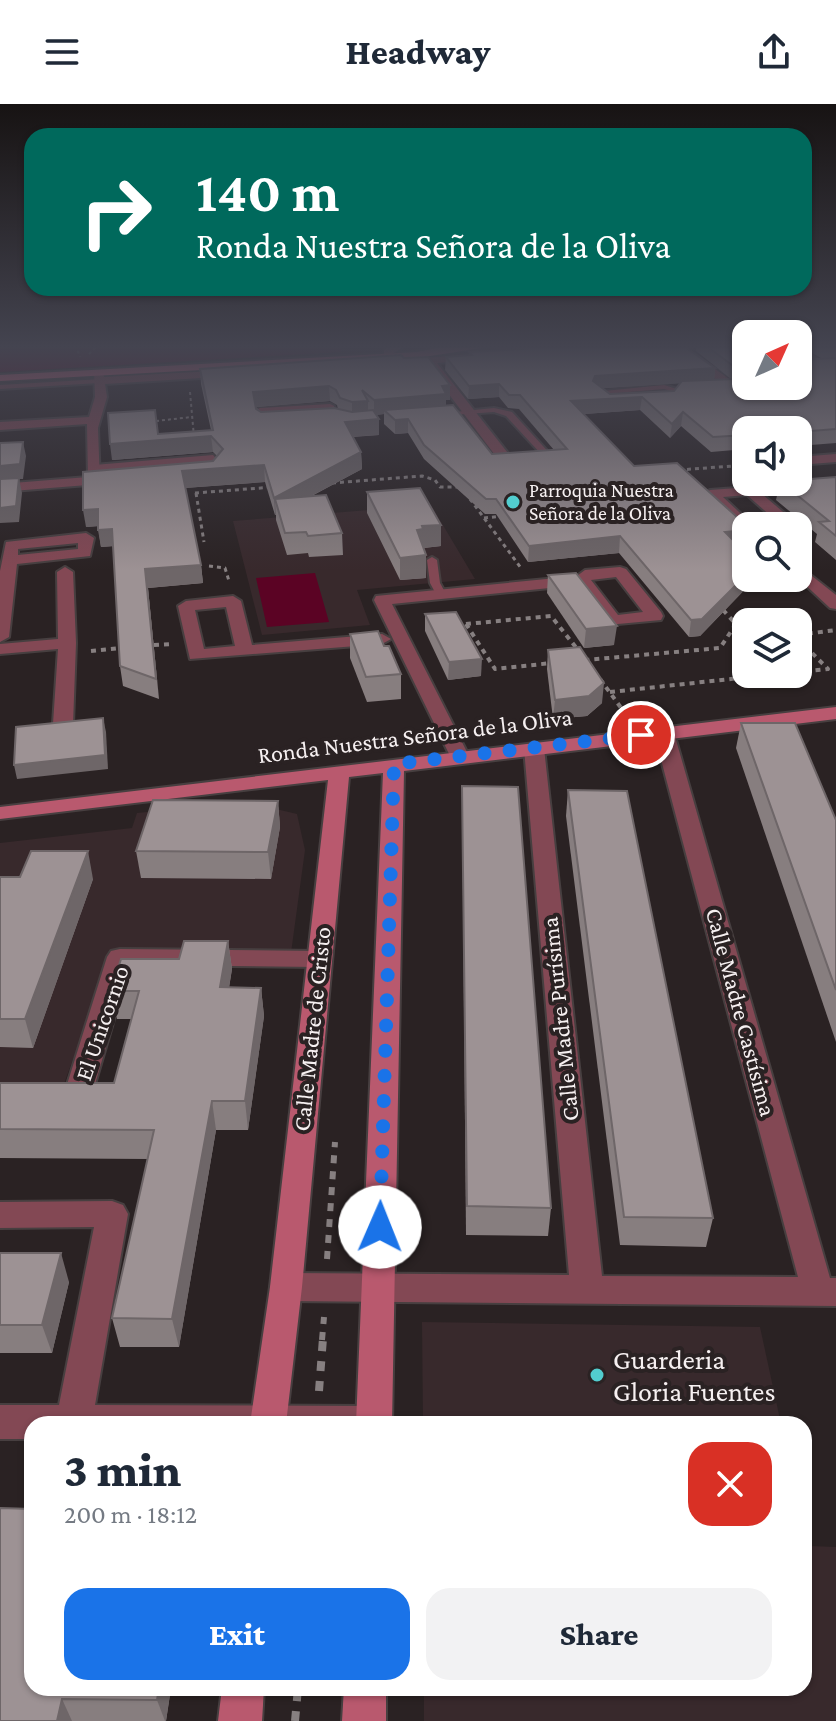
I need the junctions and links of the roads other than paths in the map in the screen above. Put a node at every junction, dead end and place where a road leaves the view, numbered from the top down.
1 (94, 420) edge
2 (263, 420) edge
3 (477, 420) edge
4 (515, 420) edge
5 (293, 421) edge
6 (93, 424) junction
7 (0, 426) edge
8 (0, 435) edge
9 (836, 458) edge
10 (535, 459) edge
11 (513, 460) edge
12 (812, 460) edge
13 (199, 472) edge
14 (99, 476) junction
15 (0, 488) edge
16 (775, 512) edge
17 (732, 513) edge
18 (11, 560) dead end
19 (432, 560) dead end
20 (65, 572) dead end
21 (583, 580) edge
22 (812, 583) edge
23 (441, 594) junction
24 (836, 604) edge
25 (0, 637) edge
26 (400, 637) junction
27 (67, 643) junction
28 (0, 649) edge
29 (245, 651) dead end
30 (835, 716) edge
31 (63, 724) edge
32 (653, 734) junction
33 (534, 748) junction
34 (459, 756) junction
35 (394, 764) junction
36 (339, 771) junction
37 (0, 813) edge
38 (319, 959) junction
39 (79, 1091) edge
40 (0, 1215) edge
41 (286, 1287) junction
42 (378, 1288) junction
43 (587, 1290) junction
44 (827, 1292) edge
45 (75, 1416) edge
46 (269, 1416) edge
47 (374, 1416) edge
48 (0, 1422) edge
49 (24, 1422) edge
50 (242, 1696) edge
51 (365, 1696) edge
52 (240, 1721) edge
53 (364, 1721) edge

1 - 6 street
2 - 5 lane
3 - 11 street
4 - 10 lane
6 - 7 street
6 - 8 street
6 - 14 street
9 - 12 street
13 - 14 lane
14 - 15 street
16 - 17 street
18 - 25 street
19 - 23 lane
20 - 27 street
21 - 23 street
22 - 24 street
23 - 26 street
26 - 29 street
26 - 34 street
27 - 28 street
27 - 31 street
30 - 32 street, Ronda Nuestra Señora de la Oliva
32 - 33 street, Ronda Nuestra Señora de la Oliva
32 - 44 street, Calle Madre Castísima
33 - 34 street, Ronda Nuestra Señora de la Oliva
33 - 43 street, Calle Madre Purísima
34 - 35 street, Ronda Nuestra Señora de la Oliva
35 - 36 street, Ronda Nuestra Señora de la Oliva
35 - 42 street
36 - 37 street, Ronda Nuestra Señora de la Oliva
36 - 38 street, Calle Madre de Cristo
38 - 39 street, El Unicornio
38 - 41 street, Calle Madre de Cristo
40 - 45 street
41 - 42 street
41 - 46 street, Calle Madre de Cristo
42 - 43 street
42 - 47 street
43 - 44 street
48 - 49 street
50 - 52 street
51 - 53 street

